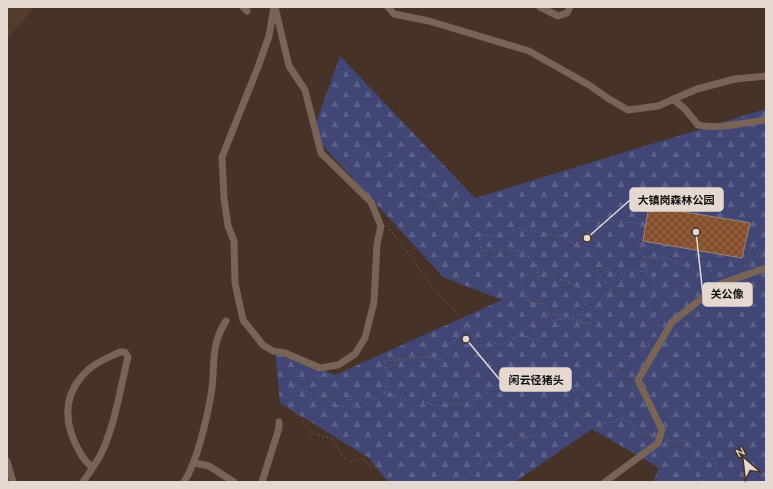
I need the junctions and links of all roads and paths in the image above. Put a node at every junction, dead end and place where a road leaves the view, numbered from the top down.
1 (275, 7) edge
2 (388, 7) edge
3 (540, 7) edge
4 (570, 7) edge
5 (766, 76) edge
6 (673, 99) junction
7 (766, 120) edge
8 (347, 163) dead end
9 (646, 224) junction
10 (388, 225) dead end
11 (766, 229) edge
12 (481, 234) junction
13 (561, 236) junction
14 (766, 248) edge
15 (643, 255) junction
16 (599, 263) junction
17 (536, 264) junction
18 (766, 268) edge
19 (646, 272) junction
20 (560, 320) junction
21 (226, 321) dead end
22 (583, 324) junction
23 (463, 328) junction
24 (666, 332) junction
25 (652, 344) dead end
26 (285, 354) junction
27 (584, 389) junction
28 (301, 390) junction
29 (385, 393) junction
30 (578, 411) junction
31 (279, 422) dead end
32 (660, 439) junction
33 (7, 461) edge
34 (194, 463) junction
35 (92, 467) junction
36 (13, 482) edge
37 (83, 482) edge
38 (184, 482) edge
39 (234, 482) edge
40 (262, 482) edge
41 (394, 482) edge
42 (457, 482) edge
43 (605, 482) edge
44 (701, 482) edge

1 - 26 street
1 - 26 street
2 - 6 street
3 - 4 street
5 - 6 street
6 - 7 street
8 - 12 path
9 - 11 path
9 - 13 path
9 - 15 path
10 - 23 path
12 - 13 path
12 - 17 path
13 - 16 path
14 - 15 path
15 - 19 path
16 - 19 path
16 - 22 path
17 - 20 path
17 - 22 path
18 - 24 street
19 - 24 path
20 - 22 path
20 - 23 path
21 - 34 street
23 - 29 path
24 - 32 street
25 - 27 path
26 - 28 path
27 - 29 path
27 - 30 path
28 - 29 path
28 - 41 path
30 - 32 path
30 - 42 path
31 - 40 street
32 - 43 street
32 - 44 path
33 - 36 street
34 - 38 street
34 - 39 street
35 - 35 street
35 - 37 street

